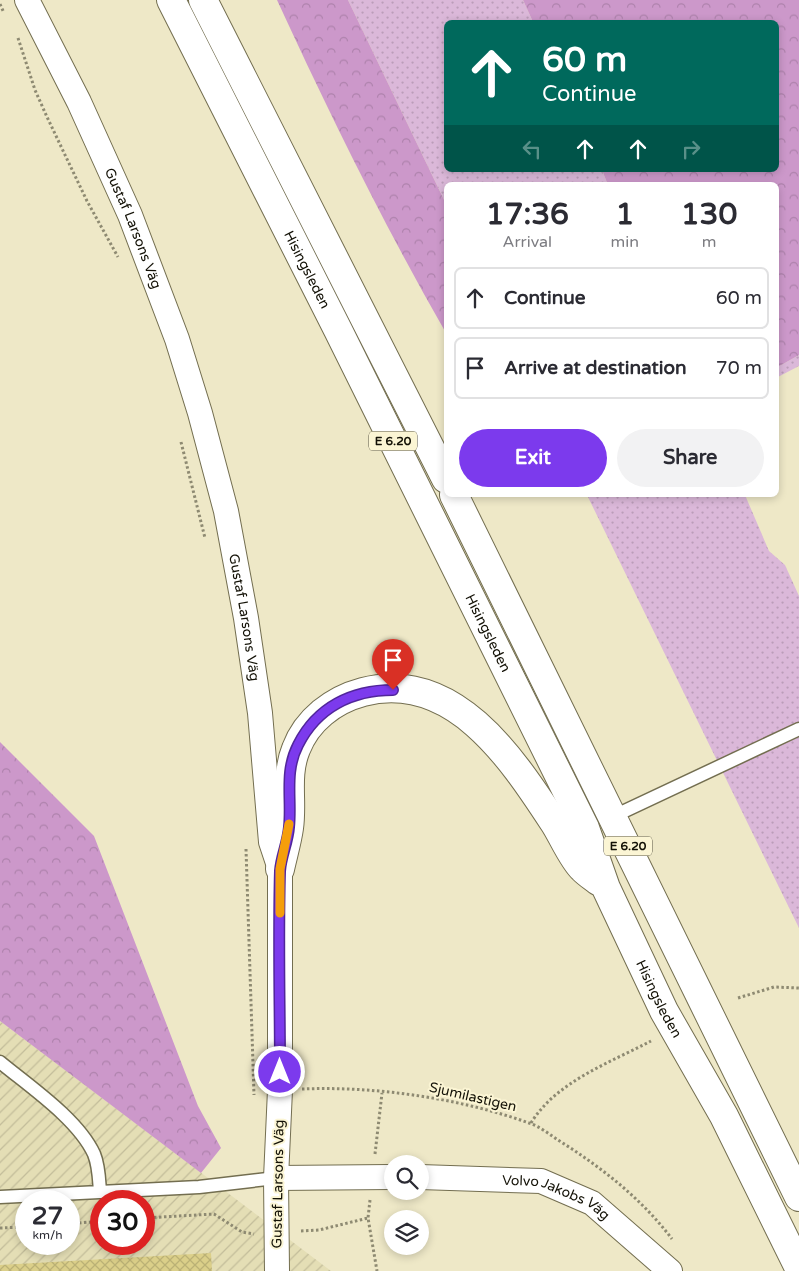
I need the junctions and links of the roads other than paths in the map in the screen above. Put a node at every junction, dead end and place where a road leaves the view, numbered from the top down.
1 (27, 0) edge
2 (170, 0) edge
3 (203, 0) edge
4 (444, 475) edge
5 (455, 497) edge
6 (799, 729) edge
7 (614, 816) junction
8 (280, 869) junction
9 (606, 888) junction
10 (0, 1062) edge
11 (384, 1177) edge
12 (276, 1178) junction
13 (429, 1178) edge
14 (100, 1190) edge
15 (140, 1190) edge
16 (90, 1192) edge
17 (0, 1197) edge
18 (799, 1197) edge
19 (799, 1268) edge
20 (278, 1271) edge
21 (670, 1271) edge

1 - 8 street, Gustaf Larsons Väg
2 - 9 highway, Hisingsleden / E 6.20
3 - 4 highway, E 6.20
5 - 7 highway, E 6.20
6 - 7 lane
7 - 18 highway, E 6.20
8 - 9 highway
8 - 12 street, Gustaf Larsons Väg
9 - 19 highway, Hisingsleden / E 6.20
10 - 14 lane
11 - 12 street
12 - 15 lane
12 - 20 street, Gustaf Larsons Väg
13 - 21 street, Volvo Jakobs Väg
16 - 17 lane

